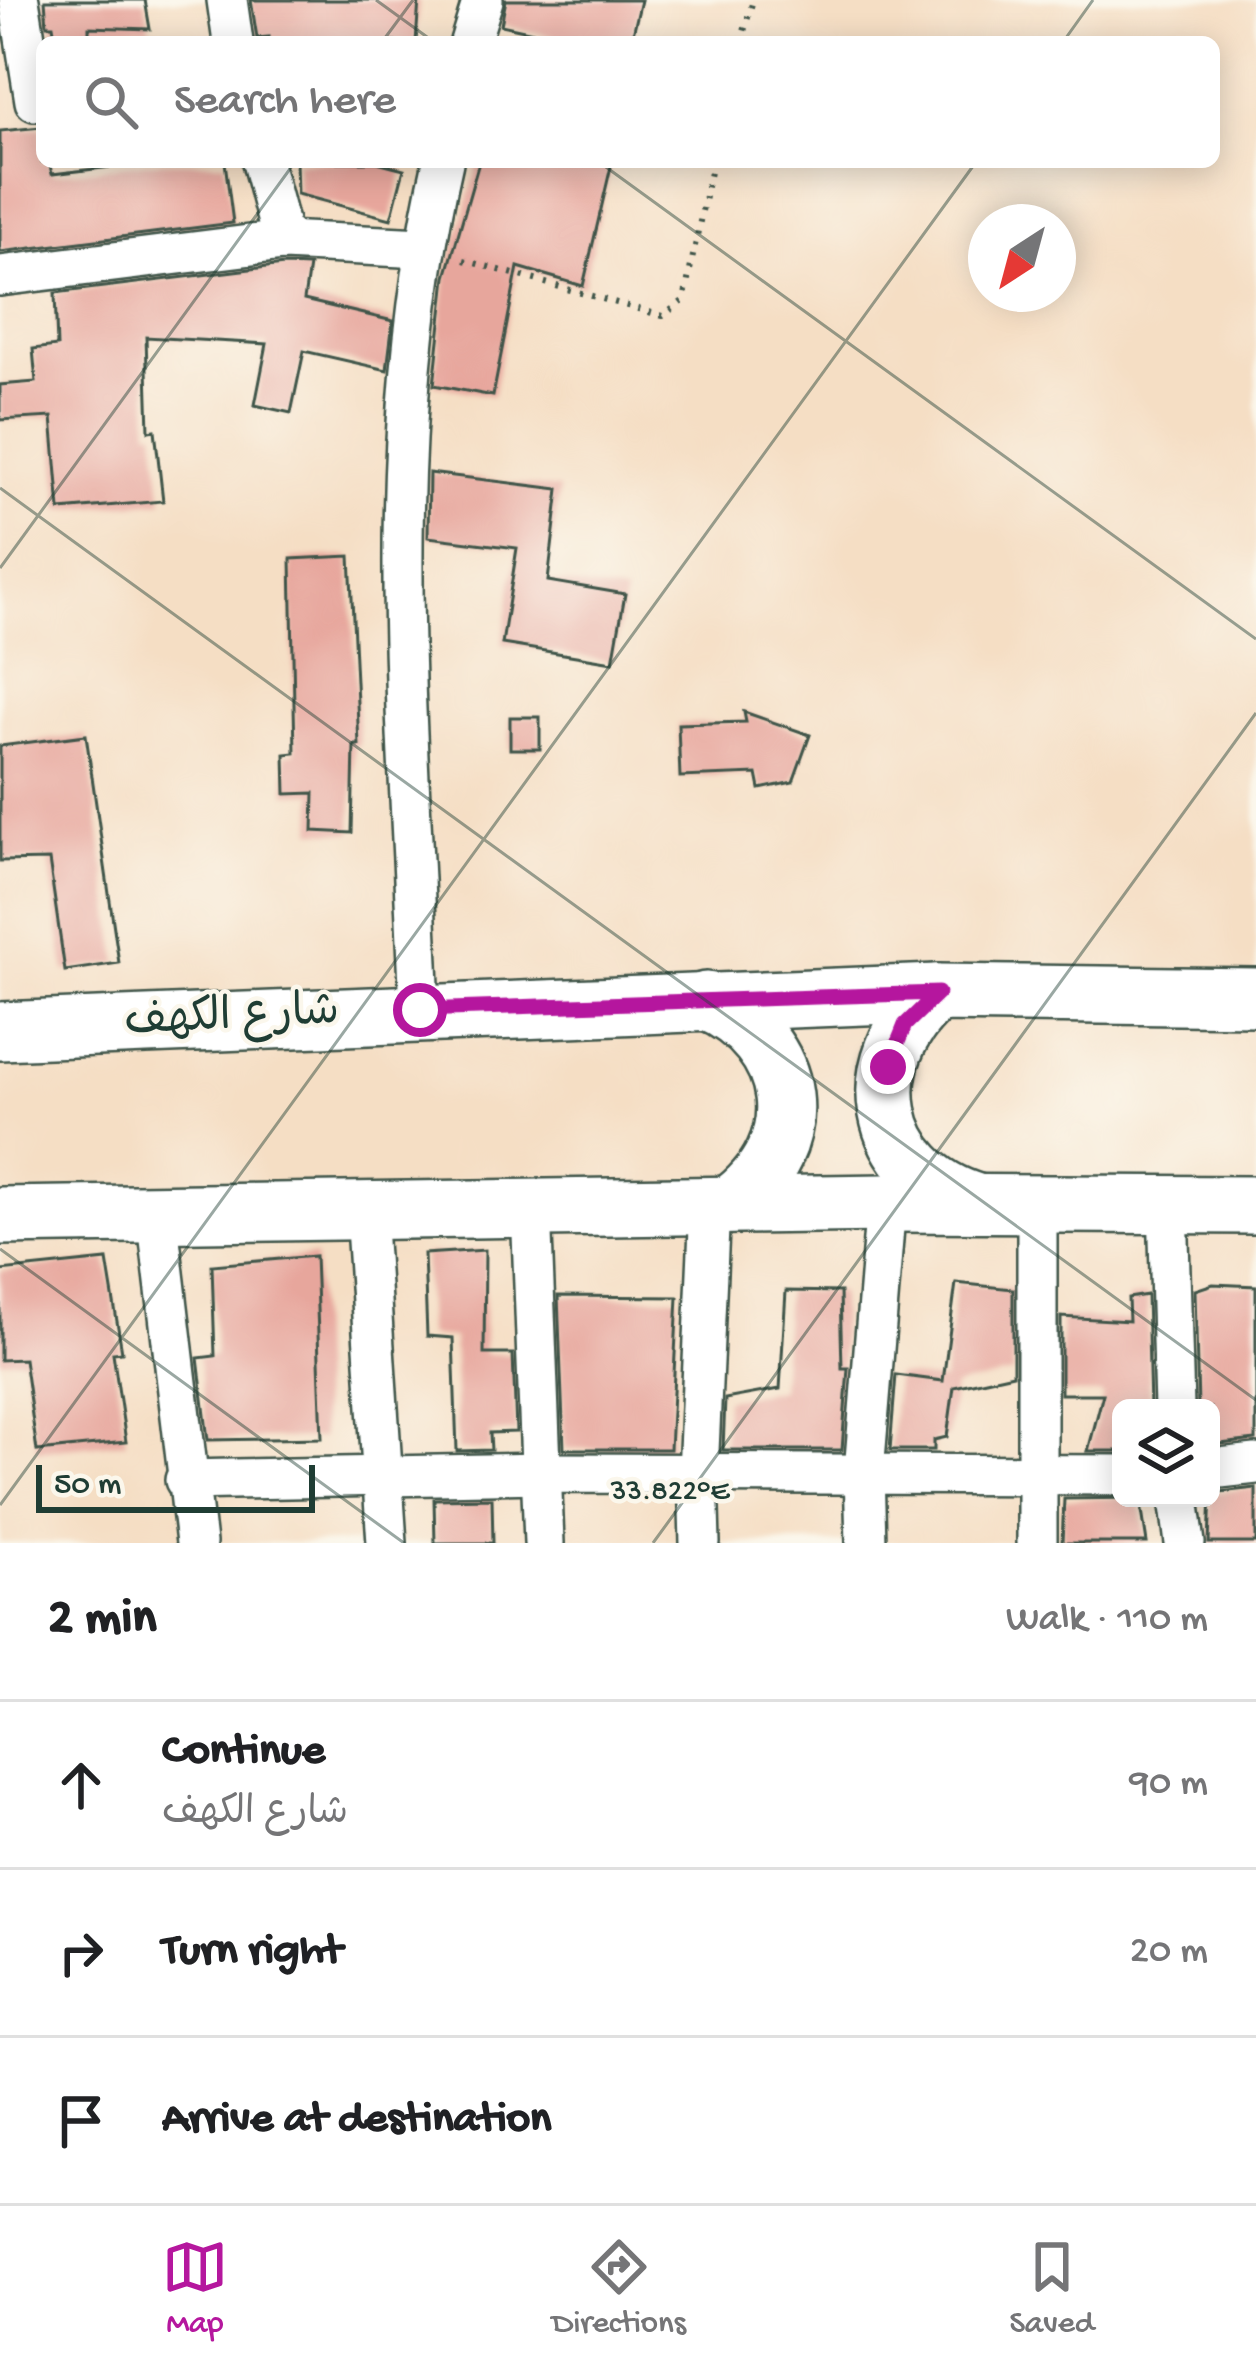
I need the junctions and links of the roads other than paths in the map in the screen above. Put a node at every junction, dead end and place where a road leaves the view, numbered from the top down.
1 (19, 0) edge
2 (227, 0) edge
3 (483, 0) edge
4 (232, 36) edge
5 (472, 36) edge
6 (26, 102) edge
7 (264, 168) edge
8 (442, 168) edge
9 (283, 241) junction
10 (423, 248) junction
11 (0, 276) edge
12 (938, 993) junction
13 (1256, 997) edge
14 (706, 1001) junction
15 (420, 1010) junction
16 (0, 1031) edge
17 (886, 1203) junction
18 (1009, 1204) junction
19 (1168, 1204) junction
20 (720, 1205) junction
21 (1256, 1205) edge
22 (531, 1208) junction
23 (365, 1211) junction
24 (157, 1214) junction
25 (0, 1216) edge
26 (1174, 1399) edge
27 (1256, 1464) edge
28 (1220, 1468) edge
29 (864, 1472) junction
30 (698, 1473) junction
31 (381, 1474) junction
32 (542, 1474) junction
33 (1036, 1474) junction
34 (1112, 1475) edge
35 (185, 1480) junction
36 (1180, 1507) edge
37 (196, 1543) edge
38 (387, 1543) edge
39 (544, 1543) edge
40 (700, 1543) edge
41 (866, 1543) edge
42 (1037, 1543) edge
43 (1185, 1543) edge

1 - 6 street
2 - 4 street
3 - 5 street
7 - 9 street
8 - 10 street
9 - 10 street
9 - 11 street
10 - 15 street
12 - 13 main road, شارع الكهف
12 - 14 main road, شارع الكهف
12 - 18 main road
14 - 15 main road, شارع الكهف
14 - 20 main road
15 - 16 main road, شارع الكهف
17 - 18 main road
17 - 20 main road
17 - 29 street
18 - 19 main road
18 - 33 street
19 - 21 main road
19 - 26 street
20 - 22 main road
20 - 30 street
22 - 23 main road
22 - 32 street
23 - 24 main road
23 - 31 street
24 - 25 main road
24 - 35 street
27 - 28 street
29 - 30 street
29 - 33 street
29 - 41 street
30 - 32 street
30 - 40 street
31 - 32 street
31 - 35 street
31 - 38 street
32 - 39 street
33 - 34 street
33 - 42 street
35 - 37 street
36 - 43 street

